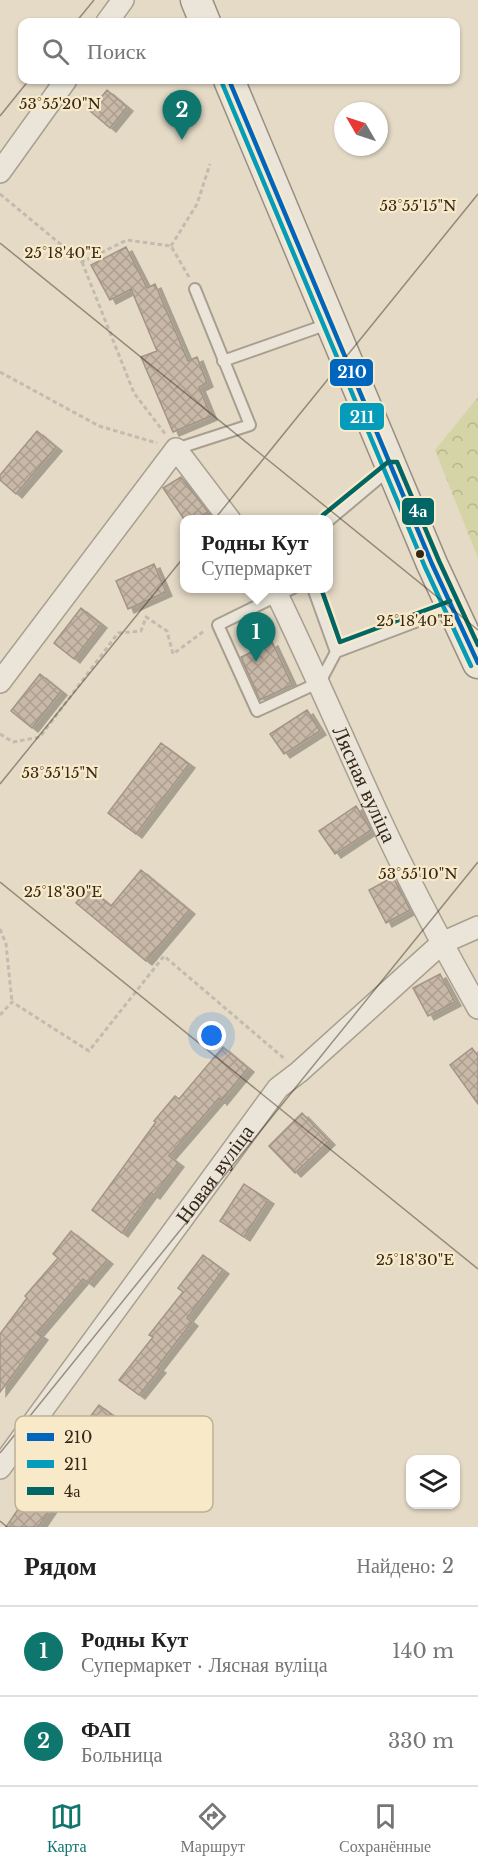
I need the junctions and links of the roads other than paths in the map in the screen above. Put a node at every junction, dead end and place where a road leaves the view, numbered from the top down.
1 (123, 0) edge
2 (196, 0) edge
3 (109, 18) edge
4 (204, 18) edge
5 (63, 84) edge
6 (231, 84) edge
7 (0, 172) edge
8 (195, 289) road end
9 (331, 323) junction
10 (223, 361) junction
11 (176, 449) junction
12 (392, 468) junction
13 (227, 515) edge
14 (333, 517) edge
15 (278, 593) edge
16 (283, 593) edge
17 (316, 593) edge
18 (453, 608) junction
19 (336, 652) junction
20 (478, 663) edge
21 (0, 682) edge
22 (320, 682) junction
23 (478, 927) edge
24 (442, 943) junction
25 (478, 1008) edge
26 (38, 1416) edge
27 (15, 1447) edge
28 (0, 1468) edge

1 - 3 street
2 - 4 main road
5 - 7 street
6 - 9 main road
8 - 10 lane
9 - 10 lane
9 - 12 main road
10 - 11 lane
11 - 13 street
11 - 21 street
12 - 14 lane
12 - 18 main road
15 - 22 lane
16 - 22 street, Лясная вуліца
17 - 19 lane
18 - 19 lane
18 - 20 main road
19 - 22 lane
22 - 24 street, Лясная вуліца
23 - 24 street, Новая вуліца
24 - 25 street, Лясная вуліца
24 - 26 street, Новая вуліца
27 - 28 street, Новая вуліца

